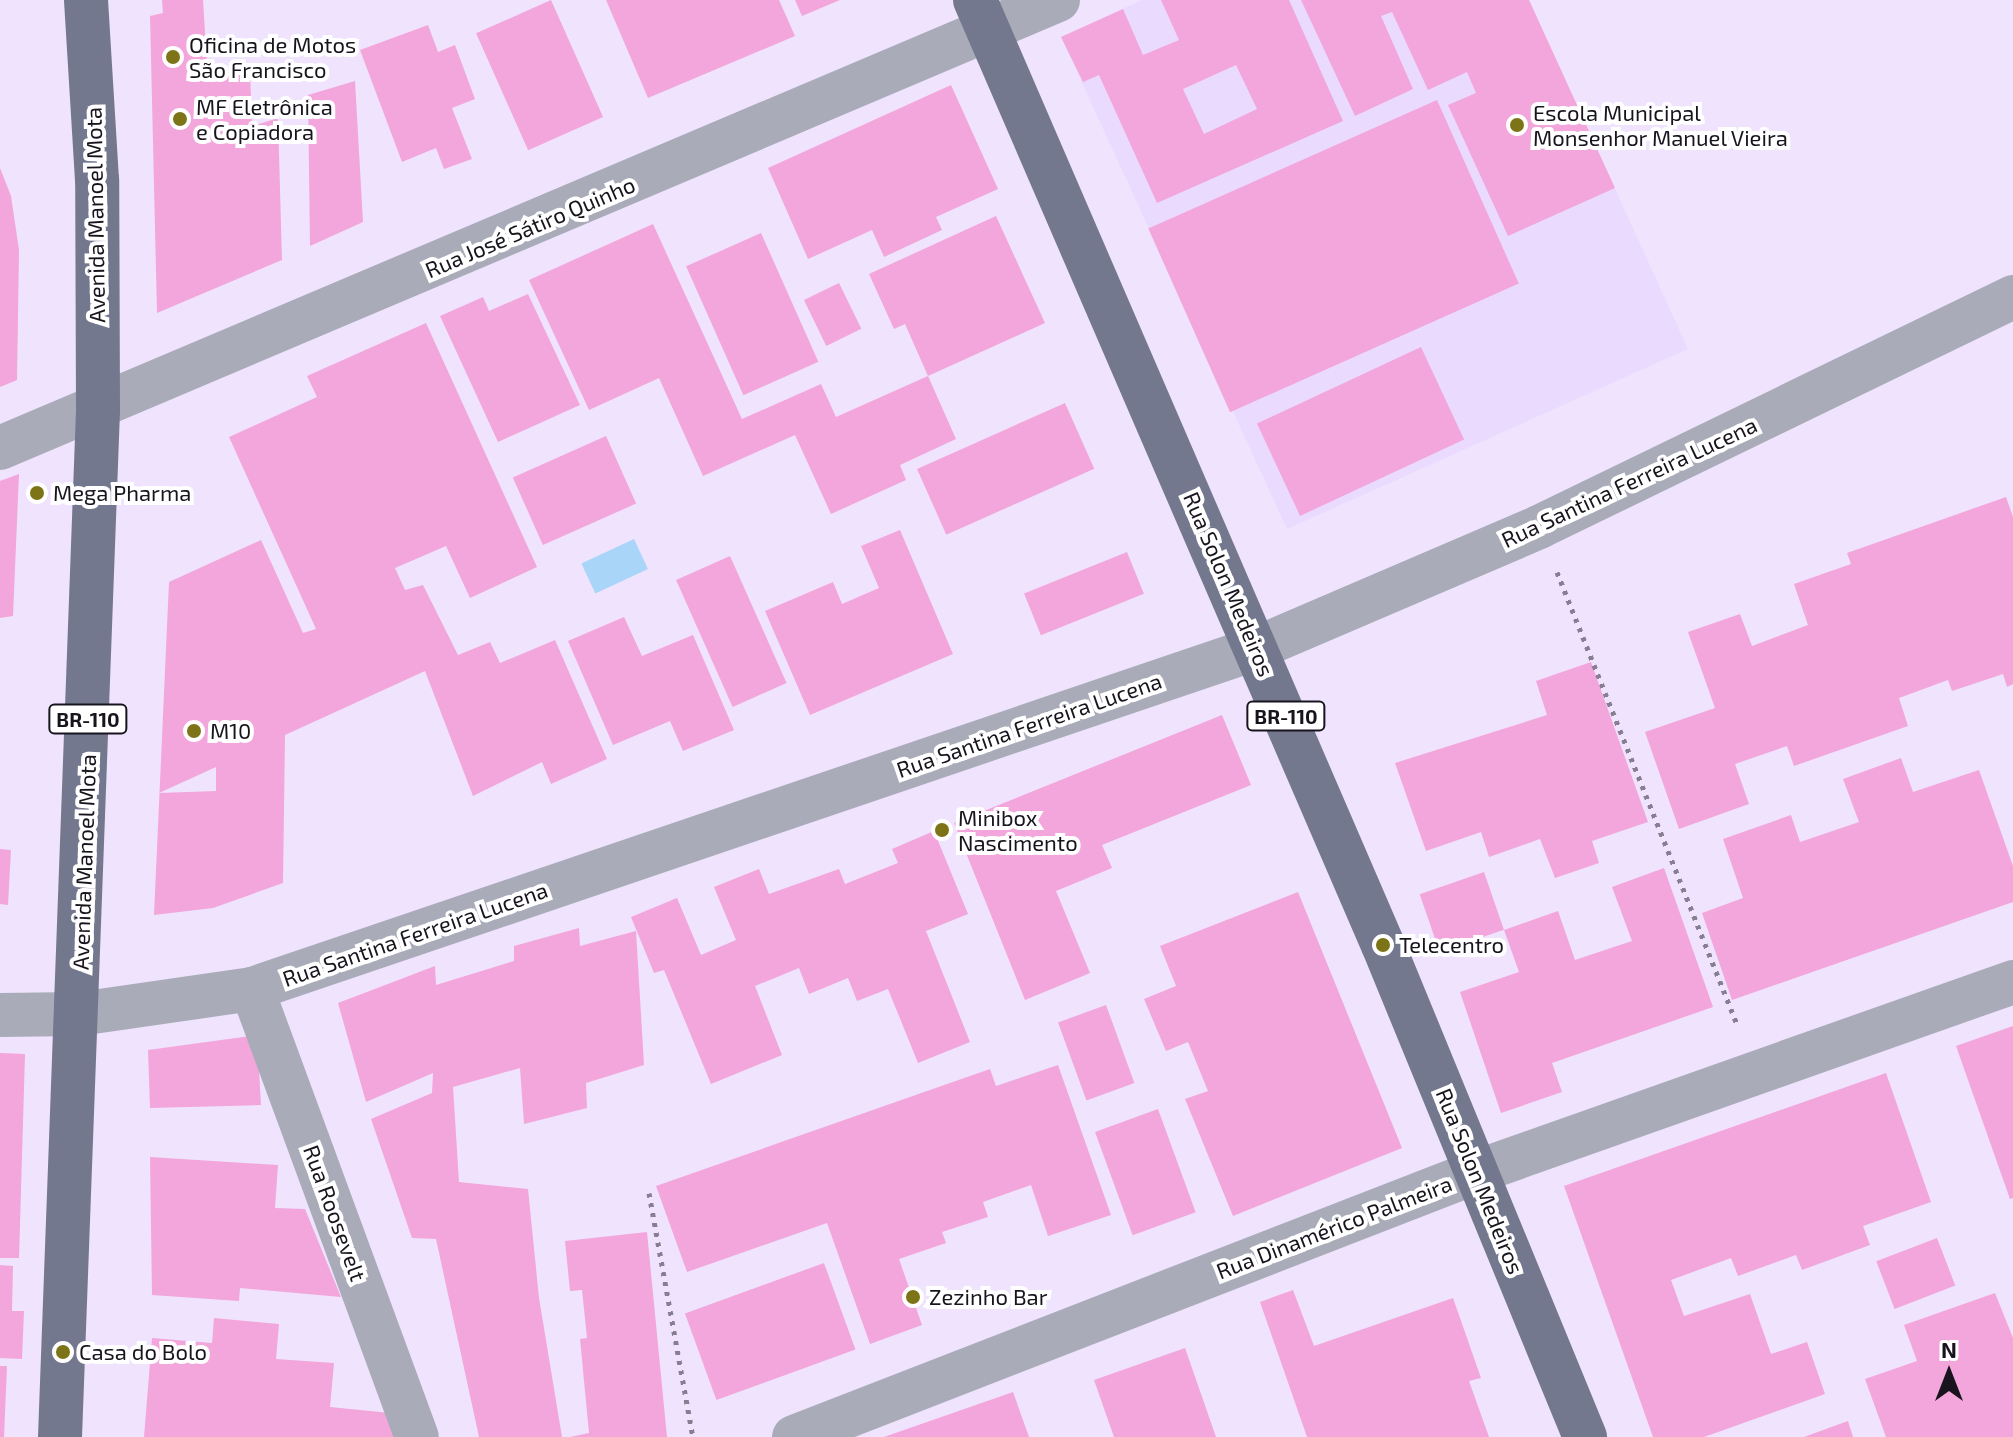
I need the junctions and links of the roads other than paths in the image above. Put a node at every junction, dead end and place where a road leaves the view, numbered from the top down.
1 (86, 0) edge
2 (1058, 0) edge
3 (982, 16) edge
4 (2013, 297) edge
5 (98, 410) junction
6 (0, 448) edge
7 (1257, 648) junction
8 (2013, 982) edge
9 (252, 989) junction
10 (79, 1014) junction
11 (0, 1015) edge
12 (1476, 1172) junction
13 (60, 1437) edge
14 (417, 1437) edge
15 (794, 1437) edge
16 (1585, 1437) edge

1 - 5 main road, Avenida Manoel Mota / BR-110
2 - 3 street, Rua José Sátiro Quinho
3 - 5 street, Rua José Sátiro Quinho
3 - 7 main road, Rua Solon Medeiros / BR-110
4 - 7 street, Rua Santina Ferreira Lucena
5 - 6 street, Rua José Sátiro Quinho
5 - 10 main road, Avenida Manoel Mota / BR-110
7 - 9 street, Rua Santina Ferreira Lucena
7 - 12 main road, Rua Solon Medeiros / BR-110
8 - 12 street, Rua Dinamérico Palmeira
9 - 10 street, Rua Santina Ferreira Lucena
9 - 14 street, Rua Roosevelt
10 - 11 street, Rua Santina Ferreira Lucena
10 - 13 main road, Avenida Manoel Mota / BR-110
12 - 15 street, Rua Dinamérico Palmeira
12 - 16 main road, Rua Solon Medeiros / BR-110

